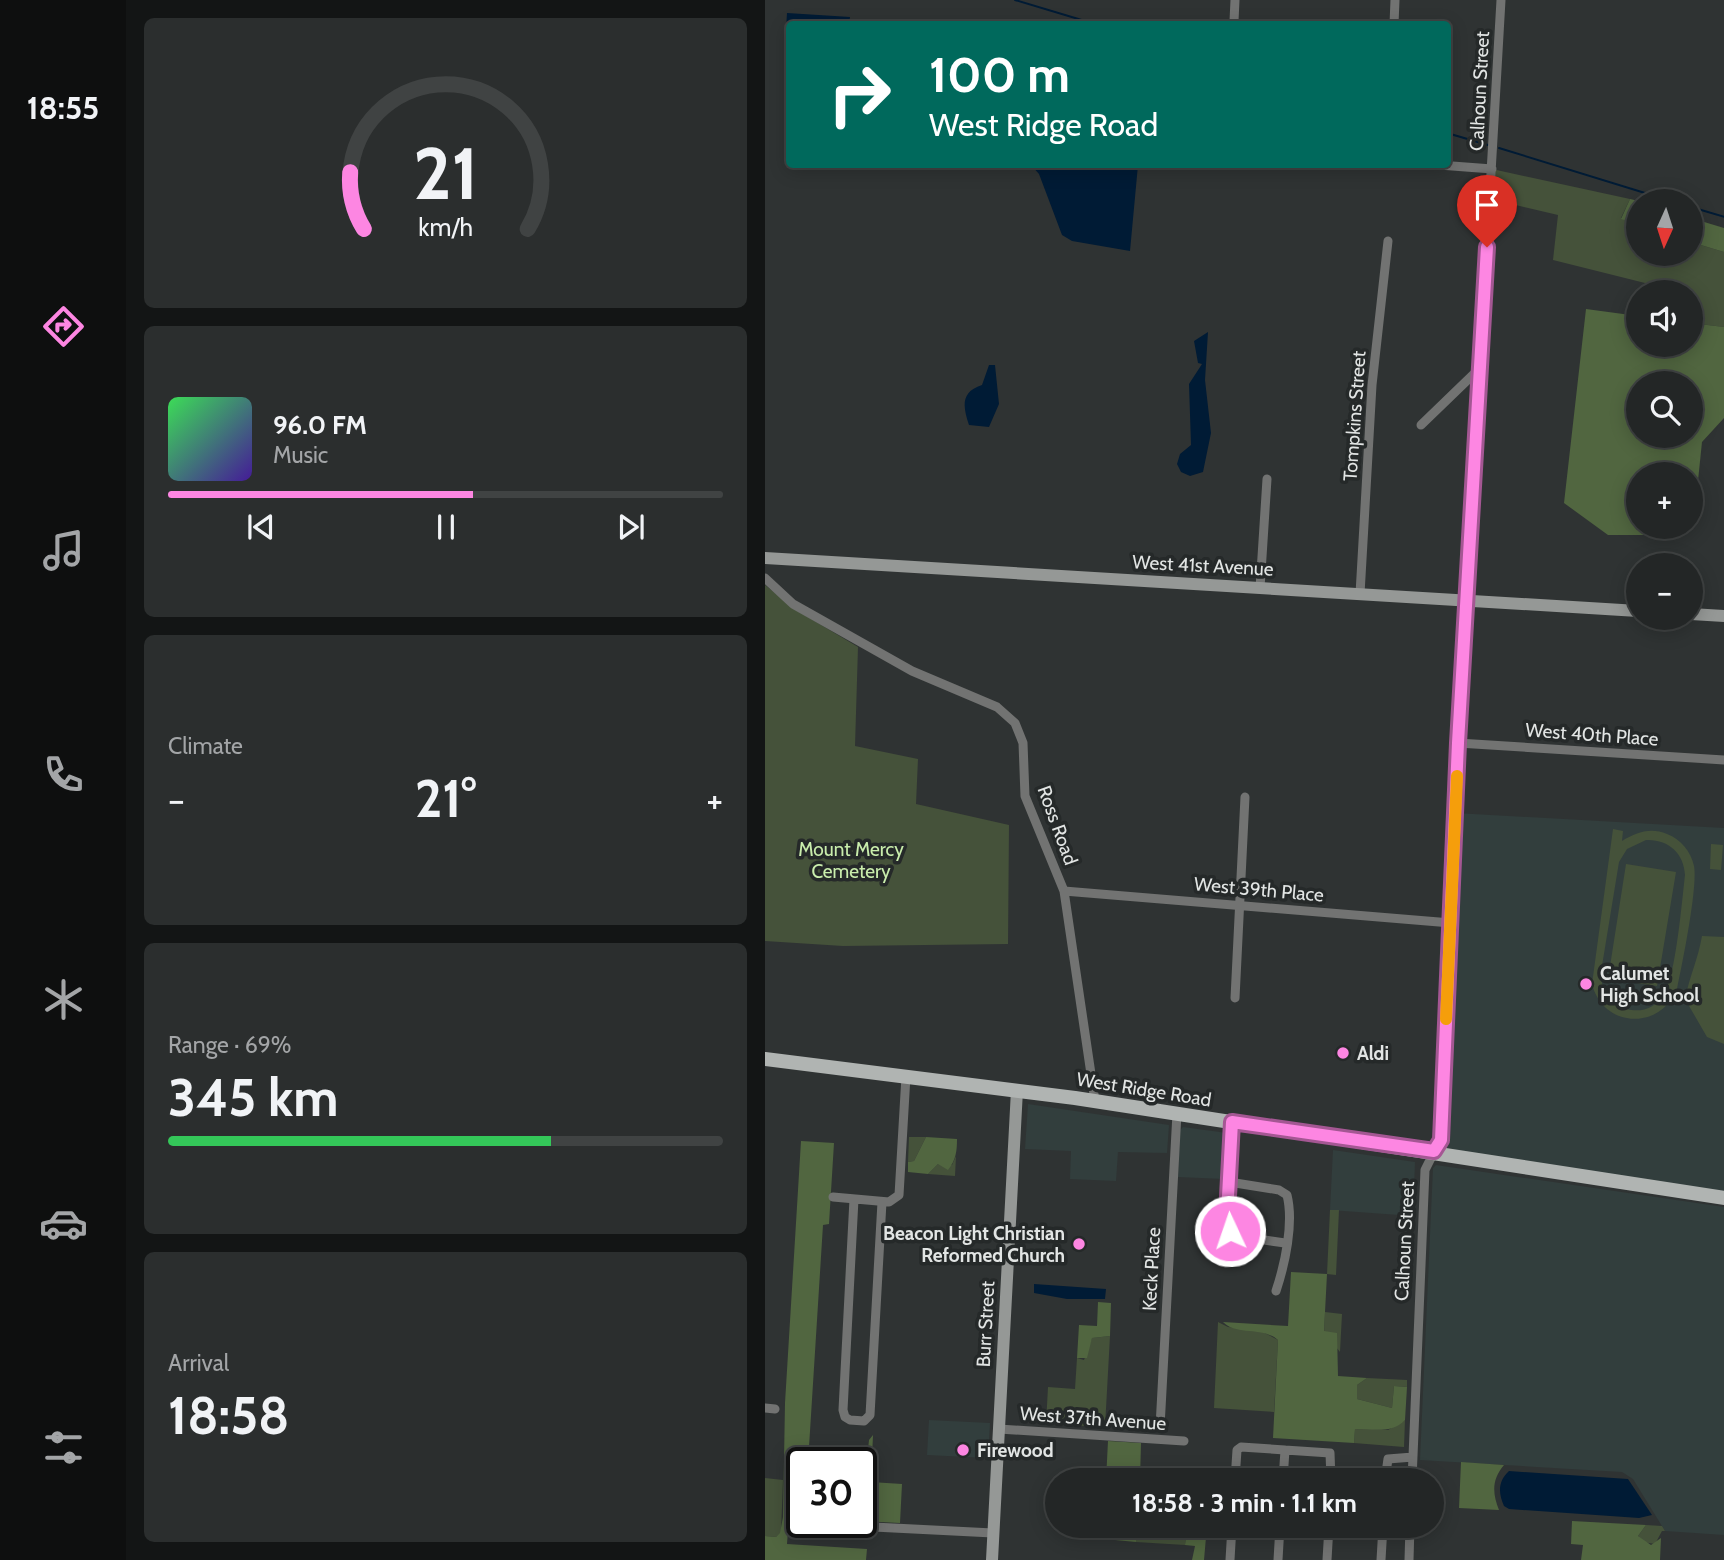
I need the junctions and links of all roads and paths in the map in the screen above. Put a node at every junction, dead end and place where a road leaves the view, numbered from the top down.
1 (1235, 0) edge
2 (1395, 0) edge
3 (1501, 0) edge
4 (1234, 21) dead end
5 (1394, 21) edge
6 (1451, 166) edge
7 (1492, 169) junction
8 (1388, 241) dead end
9 (1481, 368) junction
10 (1421, 425) dead end
11 (1267, 479) dead end
12 (765, 558) edge
13 (765, 579) edge
14 (1260, 588) junction
15 (1360, 594) junction
16 (1467, 600) junction
17 (1626, 610) edge
18 (1703, 615) edge
19 (1724, 616) edge
20 (1458, 743) junction
21 (1724, 760) edge
22 (1246, 797) dead end
23 (1064, 891) junction
24 (1240, 904) junction
25 (1451, 923) junction
26 (1235, 998) dead end
27 (765, 1059) edge
28 (906, 1076) junction
29 (1017, 1090) junction
30 (1095, 1101) junction
31 (1177, 1113) junction
32 (1232, 1122) junction
33 (1434, 1151) junction
34 (1229, 1182) junction
35 (833, 1196) dead end
36 (1724, 1198) edge
37 (854, 1199) junction
38 (882, 1202) junction
39 (1285, 1244) junction
40 (1276, 1291) dead end
41 (765, 1408) edge
42 (775, 1409) dead end
43 (1160, 1427) dead end
44 (999, 1429) junction
45 (1184, 1441) dead end
46 (1285, 1450) junction
47 (1413, 1457) junction
48 (1236, 1468) edge
49 (1284, 1468) edge
50 (1331, 1468) edge
51 (1387, 1468) edge
52 (1413, 1468) edge
53 (877, 1527) edge
54 (993, 1533) junction
55 (1231, 1538) edge
56 (1279, 1538) edge
57 (1328, 1538) edge
58 (1382, 1538) edge
59 (1410, 1538) edge
60 (992, 1560) edge
61 (1230, 1560) edge
62 (1278, 1560) edge
63 (1327, 1560) edge
64 (1381, 1560) edge
65 (1409, 1560) edge

1 - 4 street
2 - 5 street
3 - 7 street, Calhoun Street
6 - 7 street
7 - 9 street, Calhoun Street
8 - 15 street, Tompkins Street
9 - 10 street
9 - 16 street, Calhoun Street
11 - 14 street
12 - 14 street, West 41st Avenue
13 - 23 street, Ross Road
14 - 15 street, West 41st Avenue
15 - 16 street, West 41st Avenue
16 - 17 street, West 41st Avenue
16 - 20 street, Calhoun Street
18 - 19 street
20 - 21 street, West 40th Place
20 - 25 street, Calhoun Street
22 - 24 street
23 - 24 street, West 39th Place
23 - 30 street, Ross Road
24 - 25 street, West 39th Place
24 - 26 street
25 - 33 street, Calhoun Street
27 - 28 main road, West Ridge Road
28 - 29 main road, West Ridge Road
28 - 38 street
29 - 30 main road, West Ridge Road
29 - 44 street, Burr Street
30 - 31 main road, West Ridge Road
31 - 32 main road, West Ridge Road
31 - 43 street, Keck Place
32 - 33 main road, West Ridge Road
32 - 34 street
33 - 36 main road, West Ridge Road
33 - 47 street, Calhoun Street
34 - 39 street
34 - 39 street
35 - 37 street
37 - 38 street
37 - 38 street
39 - 40 street
41 - 42 street
44 - 45 street, West 37th Avenue
44 - 54 street, Burr Street
46 - 48 street
46 - 49 street
46 - 50 street
47 - 51 street
47 - 52 street, Calhoun Street
53 - 54 street
54 - 60 street, Burr Street
55 - 61 street
56 - 62 street
57 - 63 street
58 - 64 street
59 - 65 street

